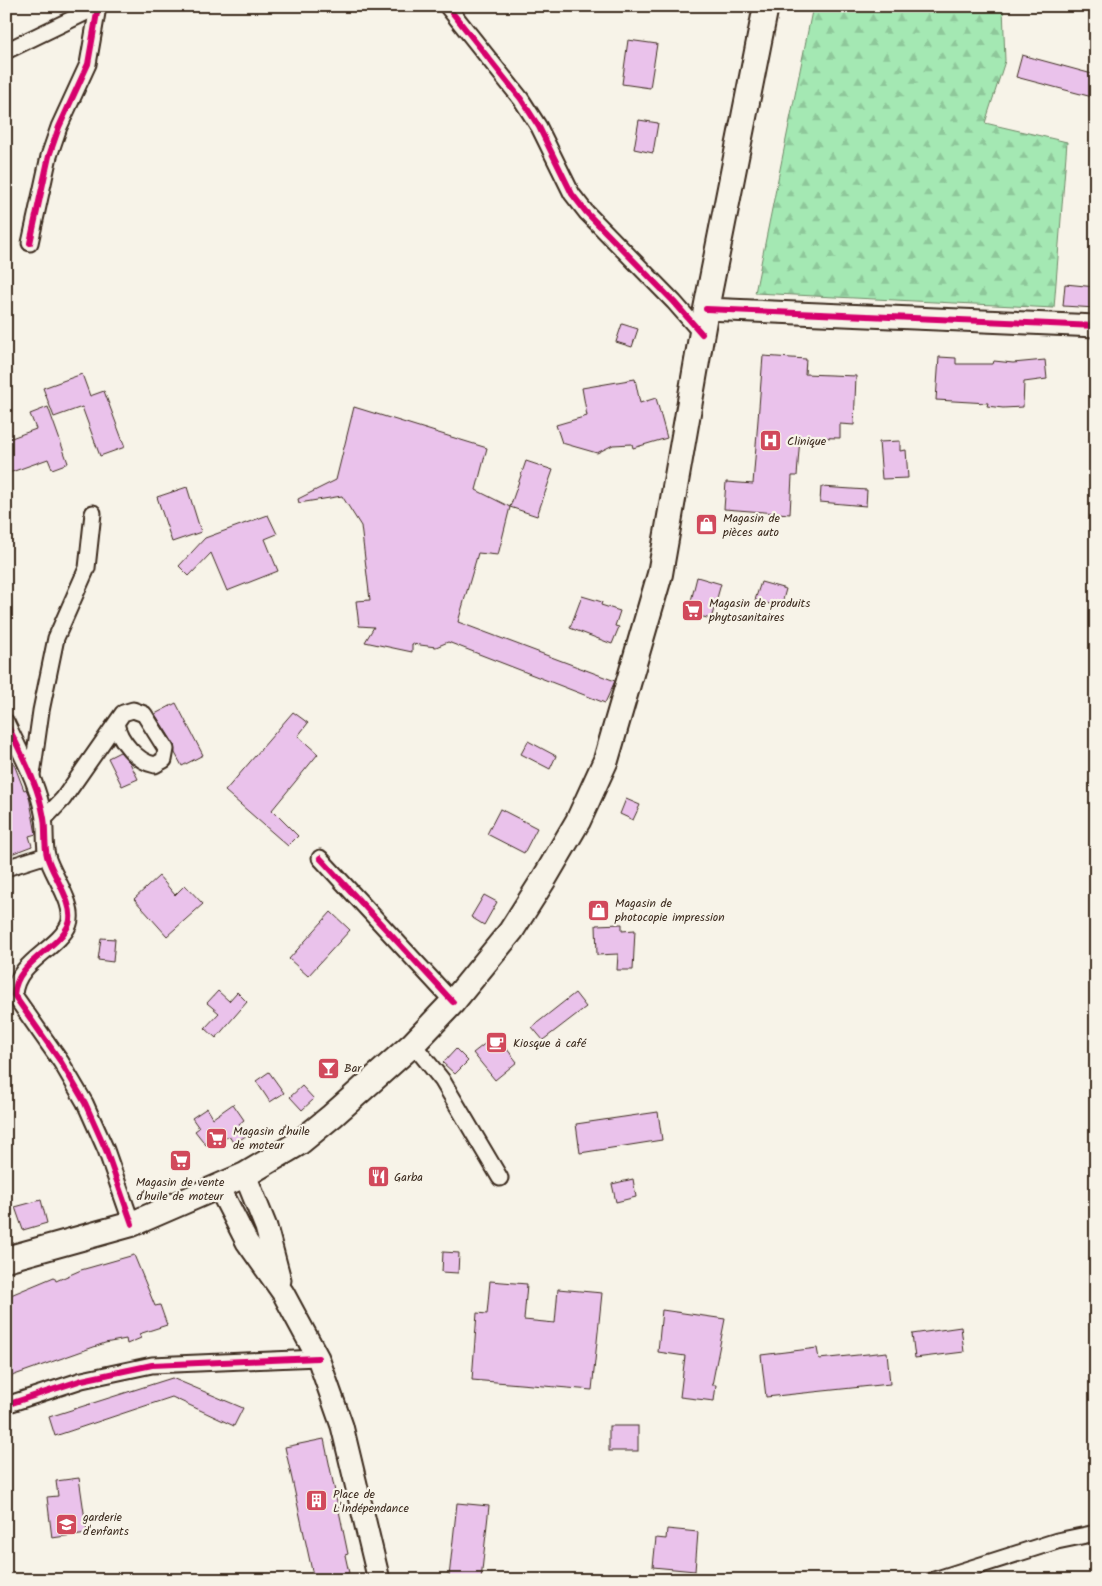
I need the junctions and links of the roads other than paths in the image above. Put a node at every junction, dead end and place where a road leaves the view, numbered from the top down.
1 (99, 6) edge
2 (447, 6) edge
3 (766, 6) edge
4 (6, 51) edge
5 (30, 243) dead end
6 (706, 309) junction
7 (1096, 326) edge
8 (702, 334) junction
9 (93, 513) dead end
10 (6, 722) edge
11 (116, 723) dead end
12 (32, 775) junction
13 (44, 819) junction
14 (46, 854) junction
15 (320, 858) dead end
16 (6, 868) edge
17 (453, 1002) junction
18 (413, 1044) junction
19 (245, 1175) junction
20 (500, 1178) dead end
21 (219, 1187) junction
22 (132, 1224) junction
23 (6, 1259) edge
24 (283, 1293) junction
25 (318, 1358) junction
26 (6, 1405) edge
27 (1096, 1533) edge
28 (379, 1580) edge
29 (934, 1580) edge

1 - 4 street
1 - 5 street
2 - 8 street
3 - 6 main road
6 - 7 main road
6 - 8 main road
8 - 17 main road
9 - 12 street
10 - 12 street
11 - 13 street
12 - 13 street
13 - 14 street
14 - 16 street
14 - 22 street
15 - 17 street
17 - 18 main road
18 - 19 main road
18 - 20 street
19 - 21 main road
19 - 24 main road
21 - 22 main road
21 - 24 main road
22 - 23 main road
24 - 25 main road
25 - 26 street
25 - 28 main road
27 - 29 street

